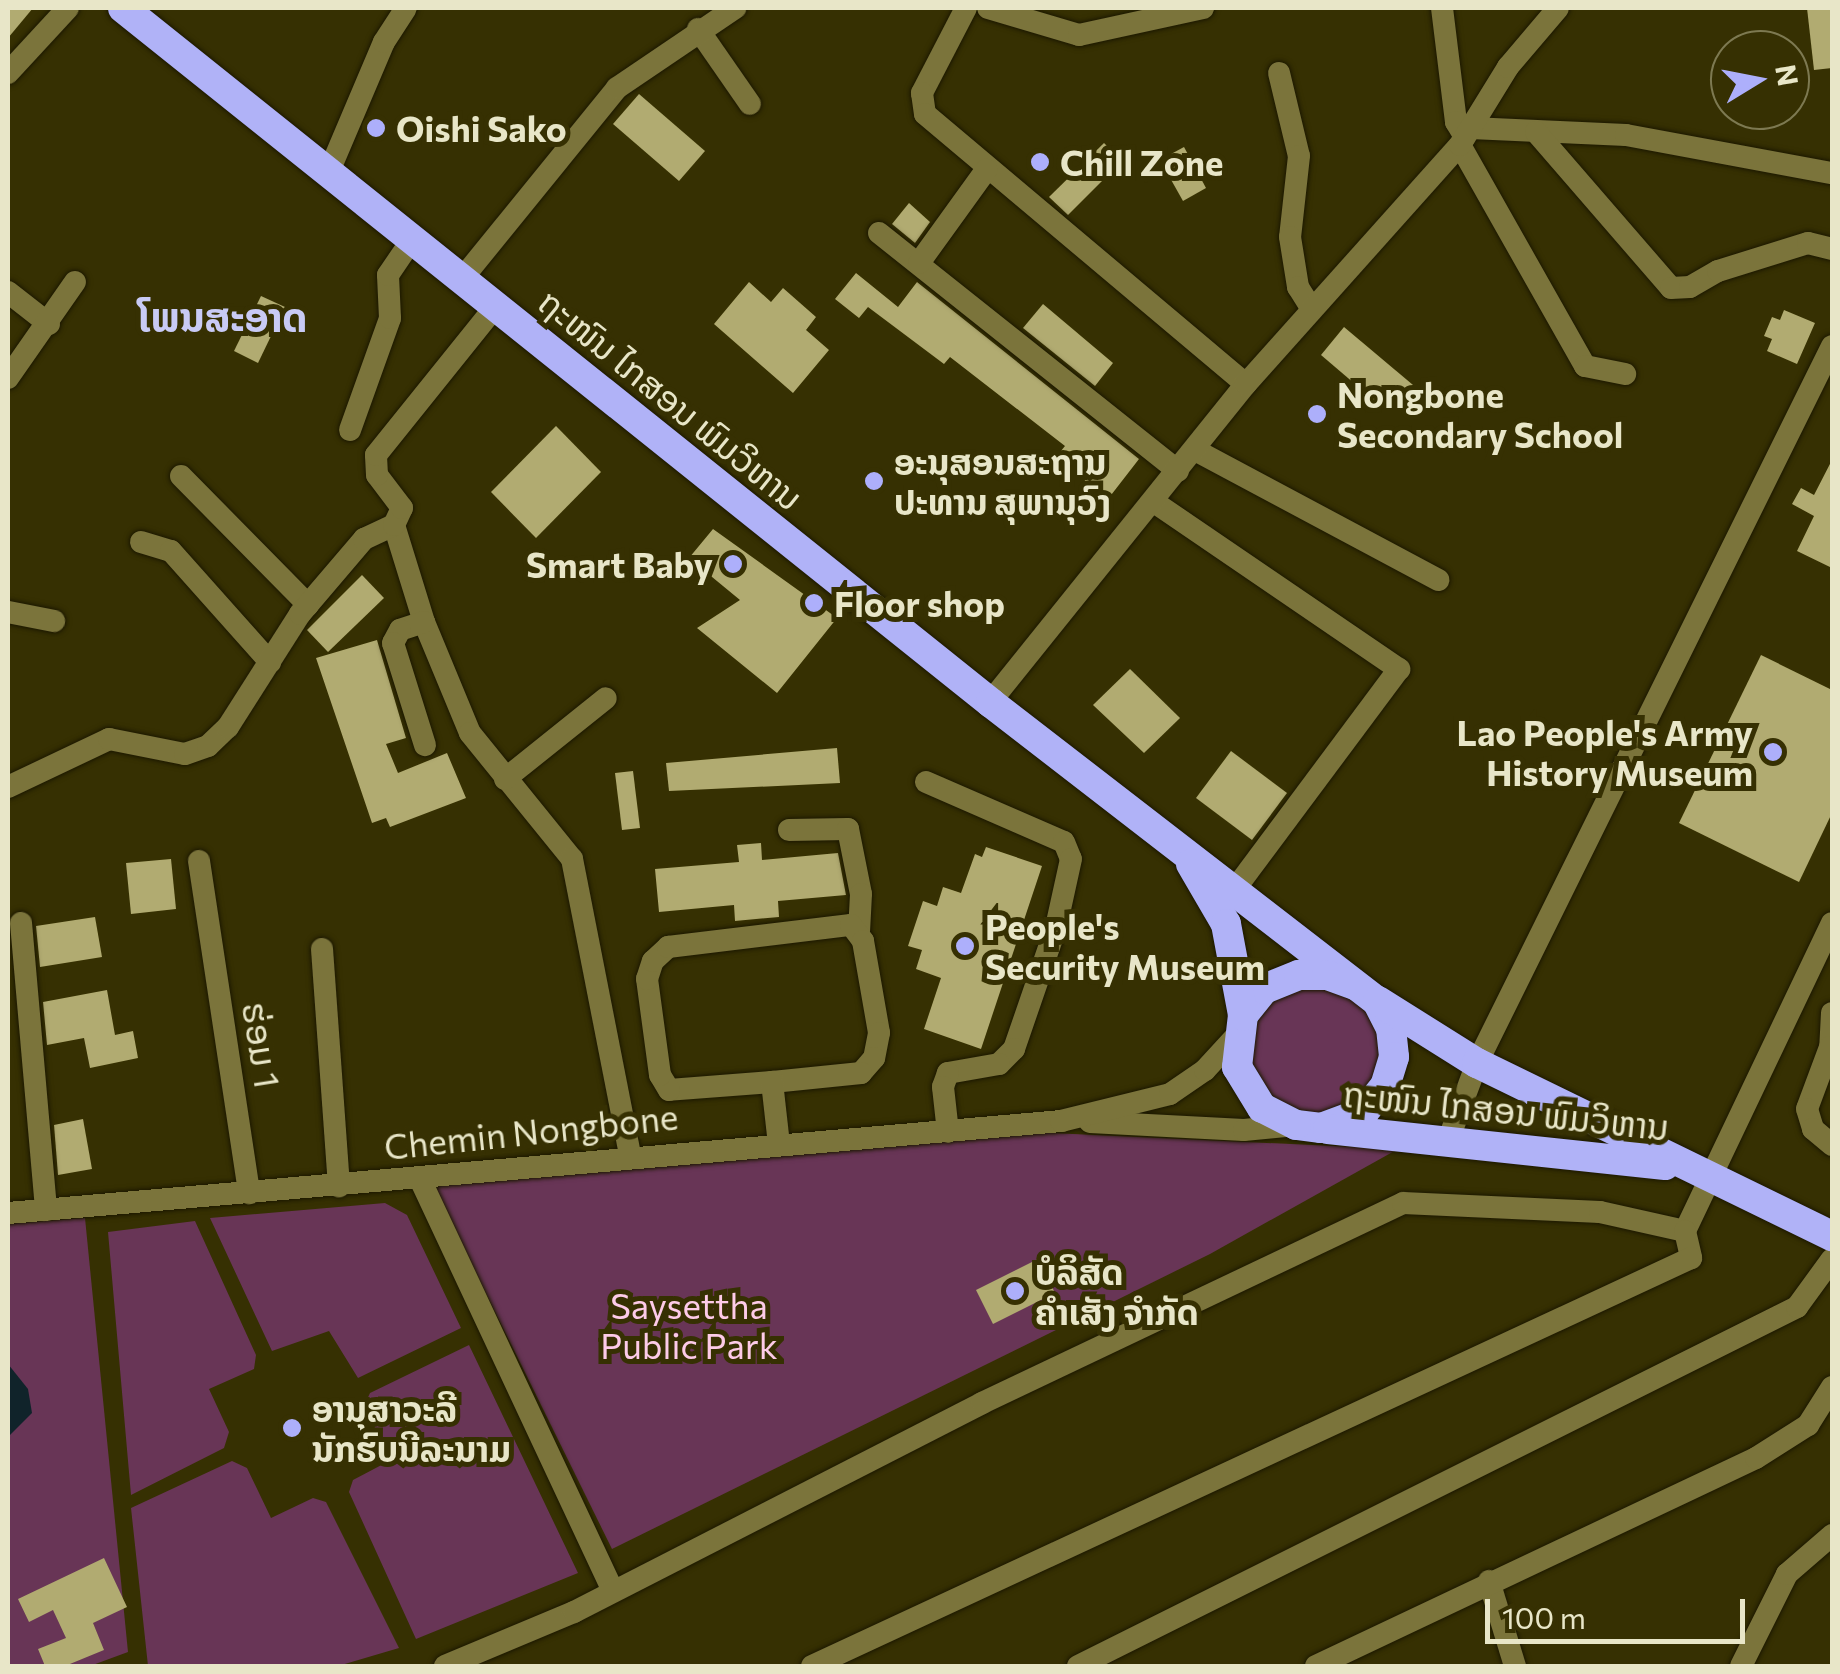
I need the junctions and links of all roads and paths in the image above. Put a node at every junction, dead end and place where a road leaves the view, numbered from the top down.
1 (68, 8) edge
2 (124, 8) edge
3 (146, 8) edge
4 (406, 8) edge
5 (736, 8) edge
6 (966, 8) edge
7 (988, 8) edge
8 (1203, 8) edge
9 (1442, 8) edge
10 (1558, 8) edge
11 (1134, 17) edge
12 (698, 30) junction
13 (8, 73) edge
14 (1278, 73) dead end
15 (750, 104) dead end
16 (1536, 132) junction
17 (1466, 136) junction
18 (333, 162) junction
19 (986, 170) junction
20 (1832, 173) edge
21 (880, 234) dead end
22 (411, 241) junction
23 (1832, 249) edge
24 (920, 263) junction
25 (470, 269) junction
26 (76, 282) dead end
27 (8, 292) edge
28 (495, 307) junction
29 (1310, 308) junction
30 (48, 324) junction
31 (1832, 346) edge
32 (1625, 374) dead end
33 (8, 378) edge
34 (1246, 384) junction
35 (350, 430) dead end
36 (1195, 450) junction
37 (1178, 472) junction
38 (180, 476) dead end
39 (1154, 502) junction
40 (394, 525) junction
41 (141, 542) dead end
42 (1438, 580) dead end
43 (308, 605) junction
44 (8, 612) edge
45 (54, 621) dead end
46 (424, 622) junction
47 (270, 662) junction
48 (999, 691) junction
49 (606, 698) dead end
50 (425, 745) dead end
51 (505, 779) junction
52 (926, 782) dead end
53 (8, 787) edge
54 (789, 830) dead end
55 (1177, 842) junction
56 (199, 860) dead end
57 (1234, 890) junction
58 (21, 923) dead end
59 (1832, 923) edge
60 (858, 930) junction
61 (322, 949) dead end
62 (1366, 993) junction
63 (1832, 1013) edge
64 (1240, 1024) junction
65 (1477, 1064) junction
66 (772, 1082) junction
67 (1061, 1121) junction
68 (1308, 1126) junction
69 (1448, 1138) junction
70 (947, 1139) junction
71 (779, 1144) junction
72 (1832, 1145) edge
73 (630, 1154) junction
74 (1695, 1173) junction
75 (420, 1179) junction
76 (339, 1186) junction
77 (249, 1193) junction
78 (46, 1210) junction
79 (8, 1213) edge
80 (1686, 1232) junction
81 (1832, 1236) edge
82 (1832, 1259) edge
83 (1832, 1387) edge
84 (1832, 1535) edge
85 (1489, 1581) junction
86 (612, 1590) junction
87 (444, 1666) edge
88 (812, 1666) edge
89 (1078, 1666) edge
90 (1316, 1666) edge
91 (1516, 1666) edge
92 (1743, 1666) edge

1 - 13 street
2 - 22 highway, ຖະໜົນ ໄກສອນ ພົມວິຫານ
3 - 18 highway, ຖະໜົນ ໄກສອນ ພົມວິຫານ
4 - 18 street
5 - 12 street
6 - 19 street
7 - 11 street
8 - 11 street
9 - 17 street
10 - 17 street
12 - 15 street
12 - 25 street
14 - 29 street
16 - 17 street
16 - 20 street
16 - 23 street
17 - 29 street
17 - 32 street
18 - 25 highway, ຖະໜົນ ໄກສອນ ພົມວິຫານ
19 - 24 street
19 - 34 street
21 - 24 street
22 - 28 highway, ຖະໜົນ ໄກສອນ ພົມວິຫານ
22 - 35 street
24 - 37 street
25 - 48 highway, ຖະໜົນ ໄກສອນ ພົມວິຫານ
26 - 30 street
27 - 30 street
28 - 40 street
28 - 55 highway, ຖະໜົນ ໄກສອນ ພົມວິຫານ
29 - 34 street
30 - 33 street
31 - 65 street
34 - 36 street
36 - 37 street
36 - 42 street
37 - 39 street
38 - 43 street
39 - 48 street
39 - 57 street
40 - 43 street
40 - 46 street
41 - 47 street
43 - 47 street
44 - 45 street
46 - 50 street
46 - 51 street
47 - 53 street
48 - 55 highway, ຖະໜົນ ໄກສອນ ພົມວິຫານ
49 - 51 street
51 - 73 street
52 - 70 street
54 - 60 street
55 - 57 highway, ຖະໜົນ ໄກສອນ ພົມວິຫານ
55 - 64 highway, ຖະໜົນ ໄກສອນ ພົມວິຫານ
56 - 77 street, ຮ່ອມ 1
57 - 62 highway, ຖະໜົນ ໄກສອນ ພົມວິຫານ
58 - 78 street
59 - 74 street
60 - 66 street
60 - 66 street
61 - 76 street
62 - 64 highway
62 - 65 highway, ຖະໜົນ ໄກສອນ ພົມວິຫານ
62 - 68 highway
63 - 72 street
64 - 67 street
64 - 68 highway
65 - 69 street
65 - 74 highway, ຖະໜົນ ໄກສອນ ພົມວິຫານ
66 - 71 street
67 - 68 street
67 - 70 street, Chemin Nongbone
68 - 69 highway, ຖະໜົນ ໄກສອນ ພົມວິຫານ
69 - 74 highway, ຖະໜົນ ໄກສອນ ພົມວິຫານ
70 - 71 street, Chemin Nongbone
71 - 73 street, Chemin Nongbone
73 - 75 street, Chemin Nongbone
74 - 80 street
74 - 81 highway, ຖະໜົນ ໄກສອນ ພົມວິຫານ
75 - 76 street, Chemin Nongbone
75 - 86 street
76 - 77 street, Chemin Nongbone
77 - 78 street, Chemin Nongbone
78 - 79 street, Chemin Nongbone
80 - 86 street
80 - 88 street
82 - 89 street
83 - 85 street
84 - 92 street
85 - 90 street
85 - 91 street
86 - 87 street

